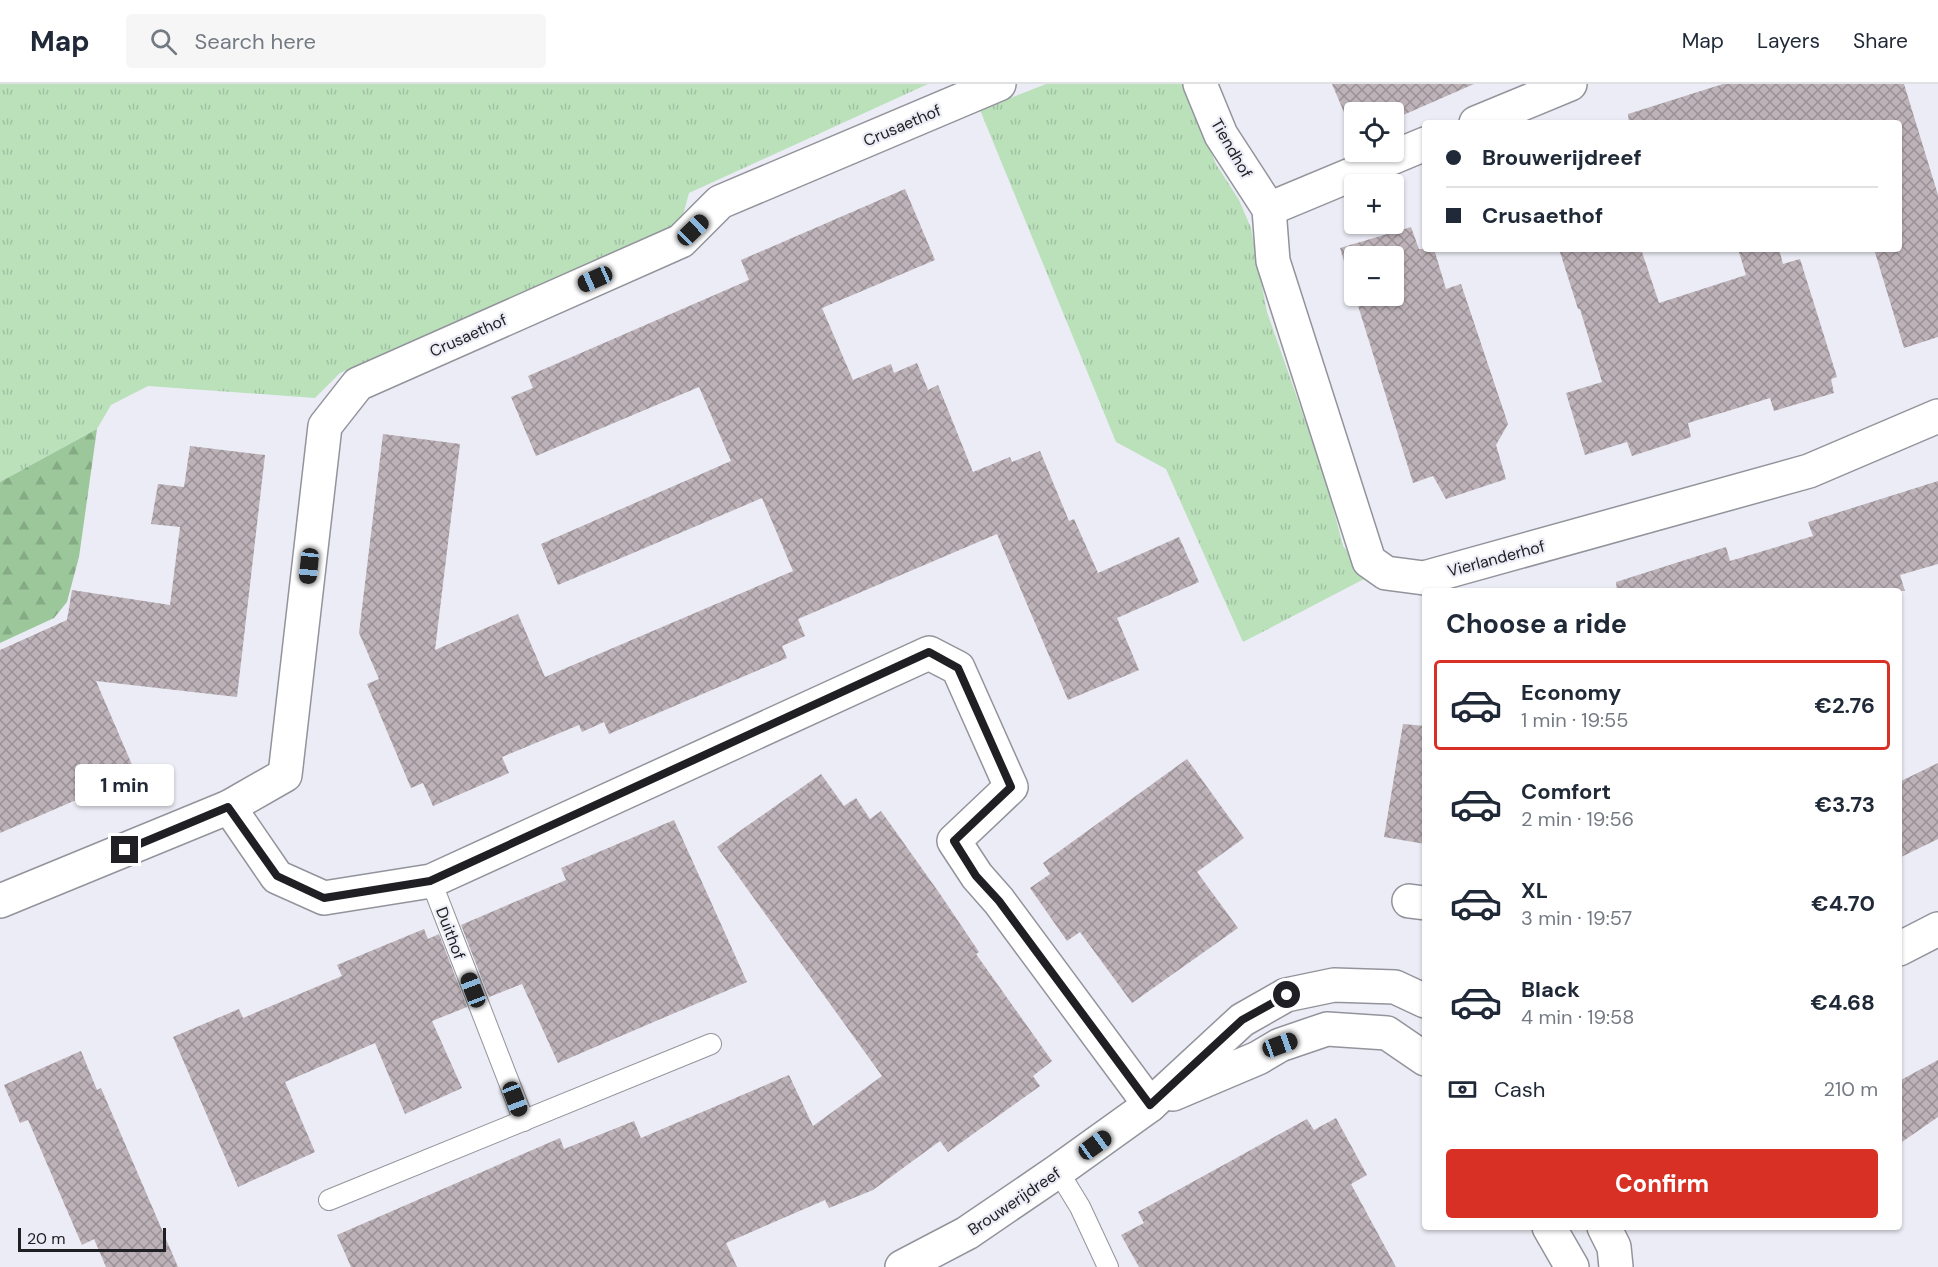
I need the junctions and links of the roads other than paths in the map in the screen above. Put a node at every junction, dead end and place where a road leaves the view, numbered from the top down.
1 (999, 84) edge
2 (1200, 84) edge
3 (1570, 84) edge
4 (1483, 120) edge
5 (1422, 145) edge
6 (1269, 209) junction
7 (1938, 416) edge
8 (228, 807) junction
9 (430, 881) junction
10 (0, 901) edge
11 (1938, 929) edge
12 (1902, 947) edge
13 (1422, 1000) edge
14 (711, 1044) dead end
15 (1422, 1057) edge
16 (1150, 1105) junction
17 (524, 1121) junction
18 (1058, 1171) junction
19 (329, 1200) dead end
20 (1551, 1230) edge
21 (1606, 1230) edge
22 (902, 1267) edge
23 (1108, 1267) edge
24 (1572, 1267) edge
25 (1616, 1267) edge

1 - 8 street, Crusaethof
2 - 6 street, Tiendhof
3 - 4 street
5 - 6 street
6 - 7 street, Vierlanderhof
8 - 9 street
8 - 10 street, Crusaethof
9 - 16 street
9 - 17 lane, Duithof
11 - 12 street
13 - 16 street, Brouwerijdreef
14 - 17 lane
15 - 16 street, Brouwerijdreef
16 - 18 street, Brouwerijdreef
17 - 19 lane
18 - 22 street, Brouwerijdreef
18 - 23 lane
20 - 24 street
21 - 25 street

